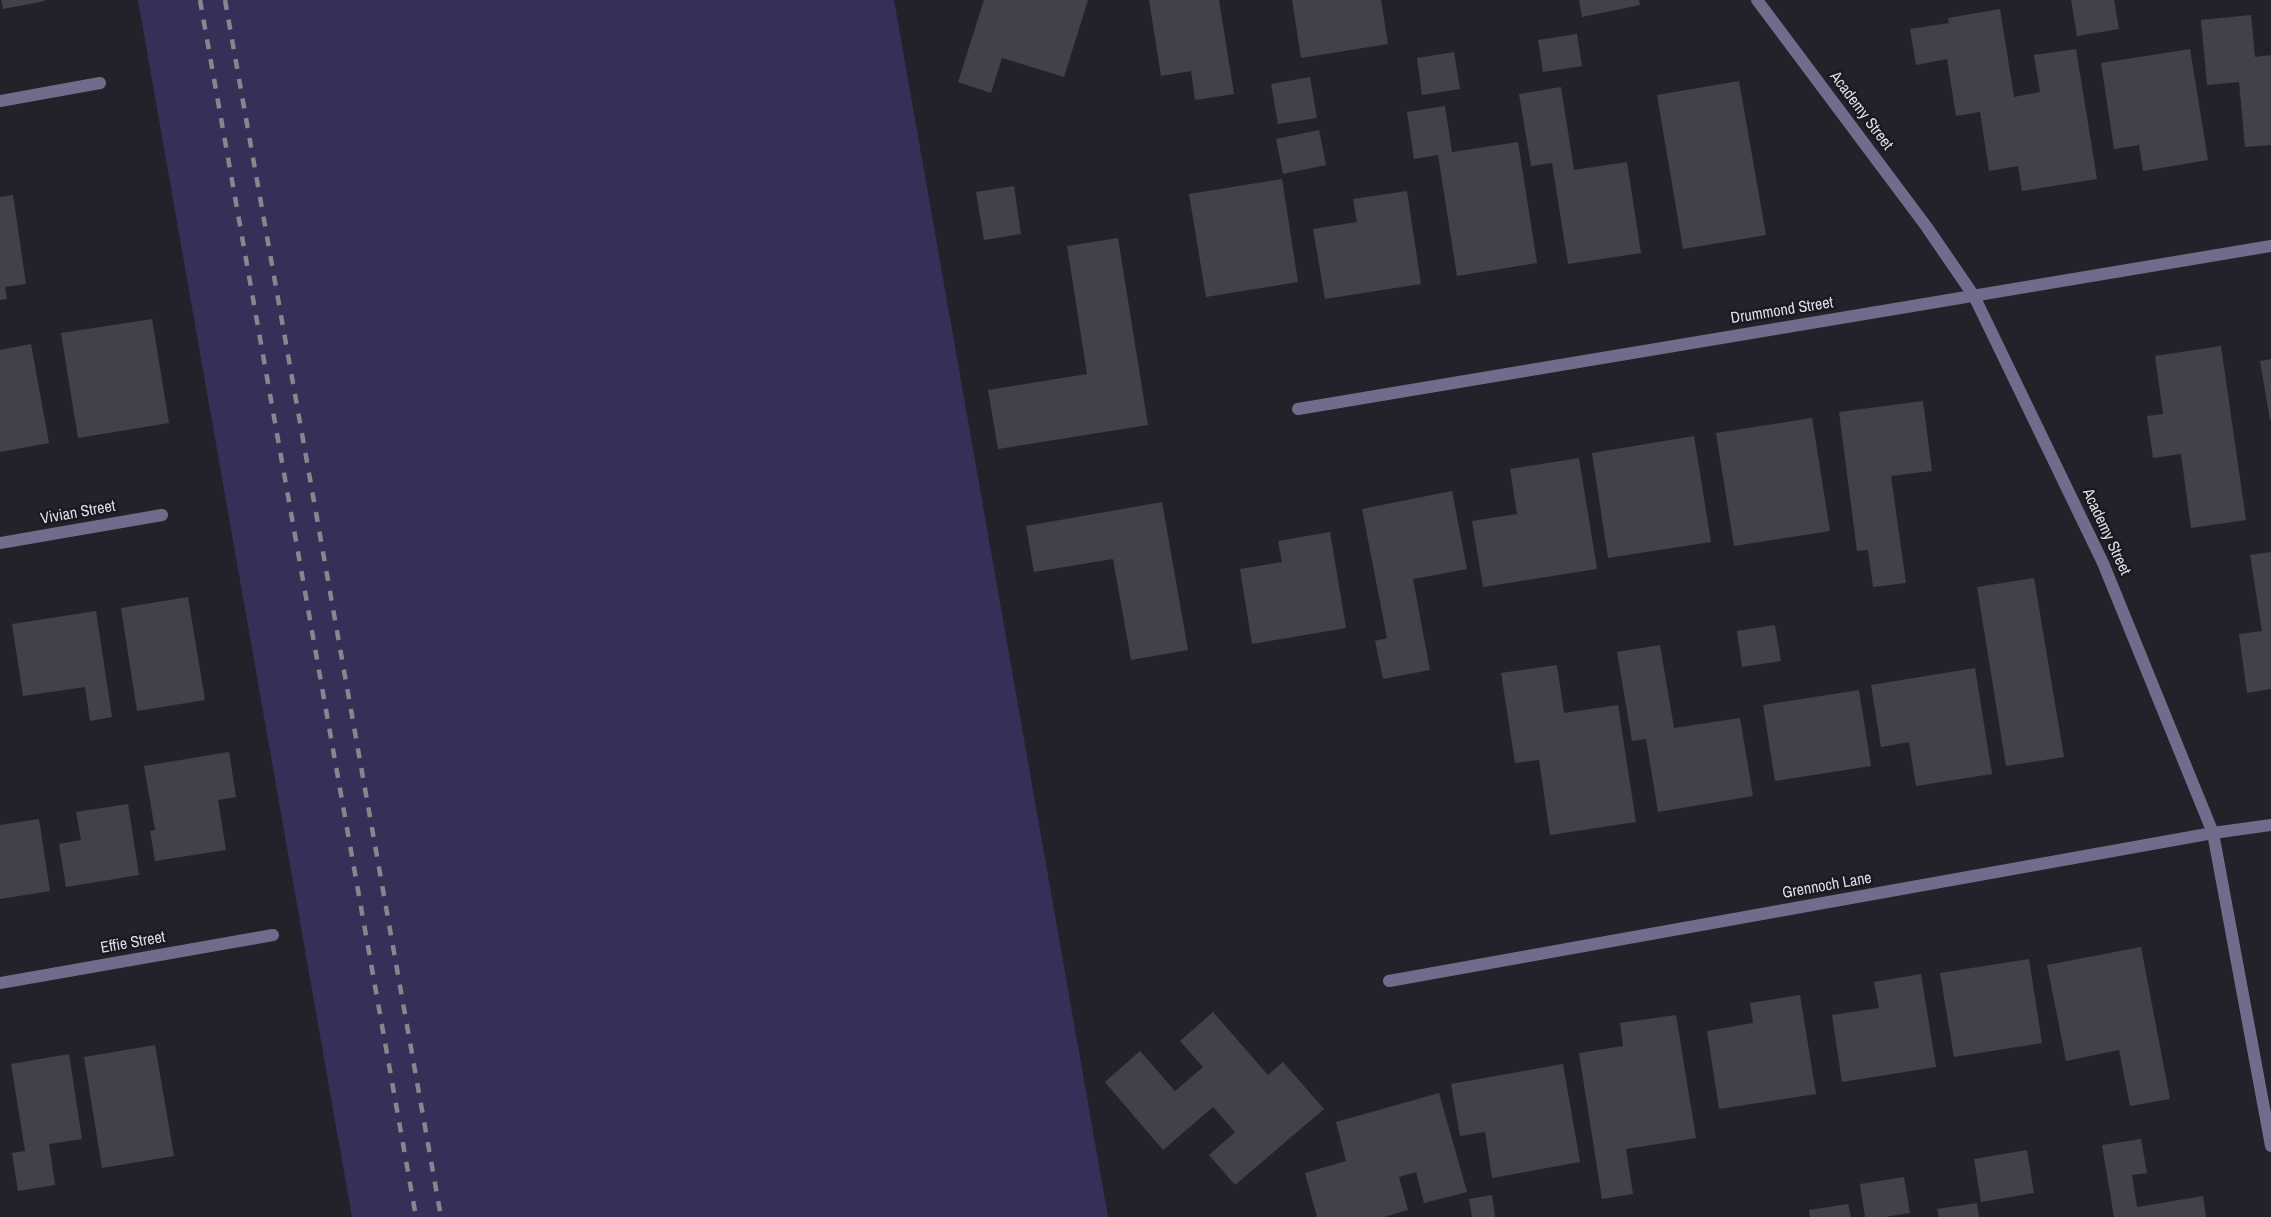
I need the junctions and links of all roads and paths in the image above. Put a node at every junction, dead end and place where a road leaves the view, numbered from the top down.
1 (1757, 0) edge
2 (100, 83) dead end
3 (0, 101) edge
4 (2271, 246) edge
5 (1974, 296) junction
6 (1298, 409) dead end
7 (162, 515) dead end
8 (0, 543) edge
9 (2271, 825) edge
10 (2213, 833) junction
11 (273, 935) dead end
12 (1389, 981) dead end
13 (0, 983) edge
14 (2271, 1146) edge

1 - 5 street, Academy Street
2 - 3 street
4 - 5 street, Drummond Street
5 - 6 street, Drummond Street
5 - 10 street, Academy Street
7 - 8 street, Vivian Street
9 - 10 street, Grennoch Lane
10 - 12 street, Grennoch Lane
10 - 14 street, Academy Street
11 - 13 street, Effie Street

